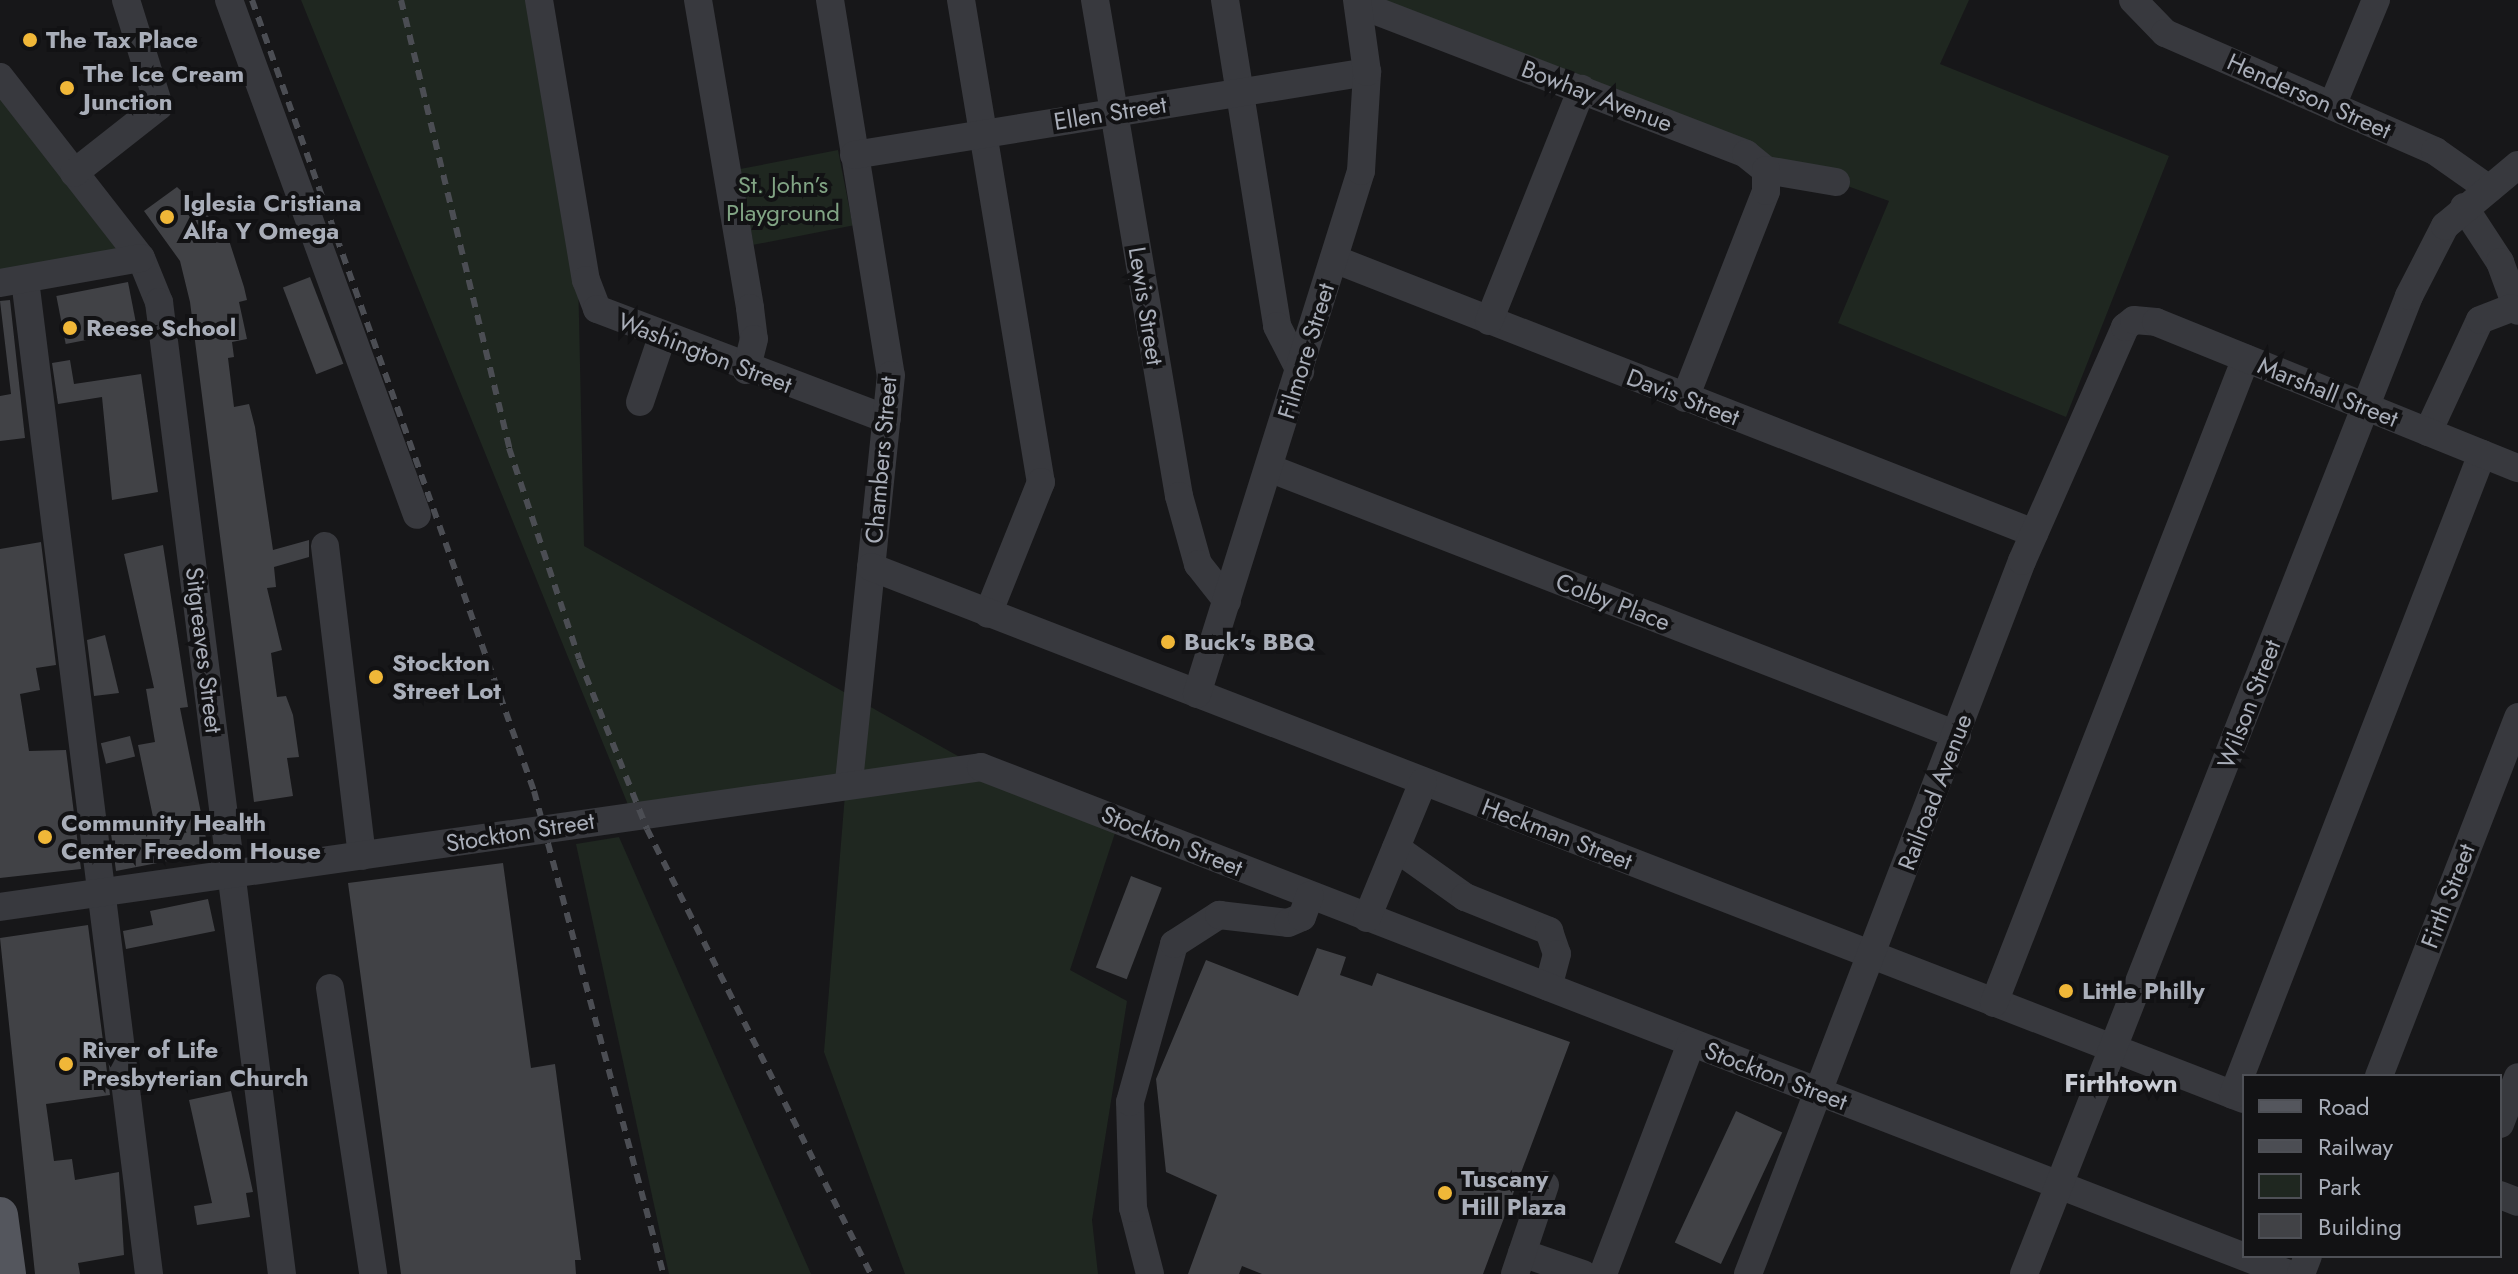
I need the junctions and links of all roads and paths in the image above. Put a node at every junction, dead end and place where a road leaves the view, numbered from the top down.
1 (126, 0) edge
2 (229, 0) edge
3 (539, 0) edge
4 (698, 0) edge
5 (830, 0) edge
6 (961, 0) edge
7 (1095, 0) edge
8 (1225, 0) edge
9 (2133, 0) edge
10 (2376, 0) edge
11 (1358, 2) edge
12 (1367, 72) junction
13 (0, 77) edge
14 (1582, 89) junction
15 (1239, 93) junction
16 (2332, 106) junction
17 (1115, 113) junction
18 (984, 133) junction
19 (854, 155) junction
20 (2518, 165) edge
21 (1766, 170) junction
22 (74, 173) junction
23 (1836, 182) dead end
24 (2489, 189) junction
25 (2464, 207) junction
26 (141, 258) junction
27 (1334, 259) junction
28 (13, 282) edge
29 (2515, 309) edge
30 (2137, 320) joint
31 (1489, 321) junction
32 (662, 337) junction
33 (2246, 358) junction
34 (746, 370) junction
35 (1300, 371) junction
36 (1685, 398) junction
37 (640, 402) dead end
38 (2365, 406) junction
39 (887, 419) junction
40 (2428, 432) junction
41 (2482, 454) junction
42 (1269, 468) junction
43 (2518, 468) edge
44 (417, 515) dead end
45 (2034, 533) junction
46 (325, 546) dead end
47 (871, 567) junction
48 (1227, 601) junction
49 (988, 614) junction
50 (1197, 694) junction
51 (2518, 717) edge
52 (1957, 735) junction
53 (849, 780) junction
54 (1423, 782) junction
55 (1396, 848) junction
56 (362, 856) junction
57 (232, 872) junction
58 (107, 895) junction
59 (1310, 895) junction
60 (0, 907) edge
61 (1367, 918) junction
62 (1871, 957) junction
63 (1548, 987) junction
64 (330, 988) dead end
65 (1994, 1003) junction
66 (1691, 1043) junction
67 (2116, 1049) junction
68 (2247, 1074) edge
69 (2380, 1074) edge
70 (2518, 1077) edge
71 (1818, 1092) junction
72 (2238, 1097) edge
73 (2502, 1119) edge
74 (2059, 1184) junction
75 (1545, 1185) dead end
76 (0, 1215) edge
77 (2242, 1256) edge
78 (2248, 1258) edge
79 (1519, 1263) edge
80 (8, 1274) edge
81 (149, 1274) edge
82 (282, 1274) edge
83 (373, 1274) edge
84 (1150, 1274) edge
85 (1583, 1274) edge
86 (1603, 1274) edge
87 (1748, 1274) edge
88 (2024, 1274) edge
89 (2289, 1274) edge

1 - 22 street
2 - 44 street
3 - 32 street, Washington Street
4 - 34 street
5 - 19 street, Chambers Street
6 - 18 street
7 - 17 street, Lewis Street
8 - 15 street
9 - 16 street, Henderson Street
10 - 16 street
11 - 12 street, Filmore Street
11 - 14 street, Bowhay Avenue
12 - 15 street, Ellen Street
12 - 27 street, Filmore Street
13 - 22 street, Sitgreaves Street
14 - 21 street, Bowhay Avenue
14 - 31 street
15 - 17 street, Ellen Street
15 - 35 street
16 - 24 street, Henderson Street
17 - 18 street, Ellen Street
17 - 48 street, Lewis Street
18 - 19 street, Ellen Street
18 - 49 street
19 - 39 street, Chambers Street
20 - 24 street, Wilson Street
21 - 23 street, Bowhay Avenue
21 - 36 street
22 - 26 street, Sitgreaves Street
24 - 25 street, Wilson Street
25 - 29 street
25 - 38 street, Wilson Street
26 - 28 street
26 - 57 street, Sitgreaves Street
27 - 31 street, Davis Street
27 - 35 street, Filmore Street
28 - 58 street
29 - 40 street
30 - 33 street, Marshall Street
30 - 45 street, Railroad Avenue
31 - 36 street, Davis Street
32 - 34 street, Washington Street
32 - 37 street
33 - 38 street, Marshall Street
33 - 65 street
34 - 39 street, Washington Street
35 - 42 street, Filmore Street
36 - 45 street, Davis Street
38 - 40 street, Marshall Street
38 - 67 street, Wilson Street
39 - 47 street, Chambers Street
40 - 41 street, Marshall Street
41 - 43 street, Marshall Street
41 - 68 street
42 - 48 street, Filmore Street
42 - 52 street, Colby Place
45 - 52 street, Railroad Avenue
46 - 56 street
47 - 49 street, Heckman Street
47 - 53 street, Chambers Street
48 - 50 street, Filmore Street
49 - 50 street, Heckman Street
50 - 54 street, Heckman Street
51 - 69 street, Firth Street
52 - 62 street, Railroad Avenue
53 - 56 street, Stockton Street
53 - 59 street, Stockton Street
54 - 55 street
54 - 62 street, Heckman Street
55 - 61 street
55 - 63 street
56 - 57 street, Stockton Street
57 - 58 street, Stockton Street
57 - 82 street, Sitgreaves Street
58 - 60 street, Stockton Street
58 - 81 street
59 - 61 street, Stockton Street
59 - 84 street
61 - 63 street, Stockton Street
62 - 65 street, Heckman Street
62 - 71 street, Railroad Avenue
63 - 66 street, Stockton Street
64 - 83 street
65 - 67 street, Heckman Street
66 - 71 street, Stockton Street
66 - 86 street
67 - 72 street, Heckman Street
67 - 74 street, Wilson Street
70 - 73 street
71 - 74 street, Stockton Street
71 - 87 street, Railroad Avenue
74 - 77 street, Stockton Street
74 - 88 street, Wilson Street
75 - 79 street
76 - 80 main road
78 - 89 street, Stockton Street
79 - 85 street

